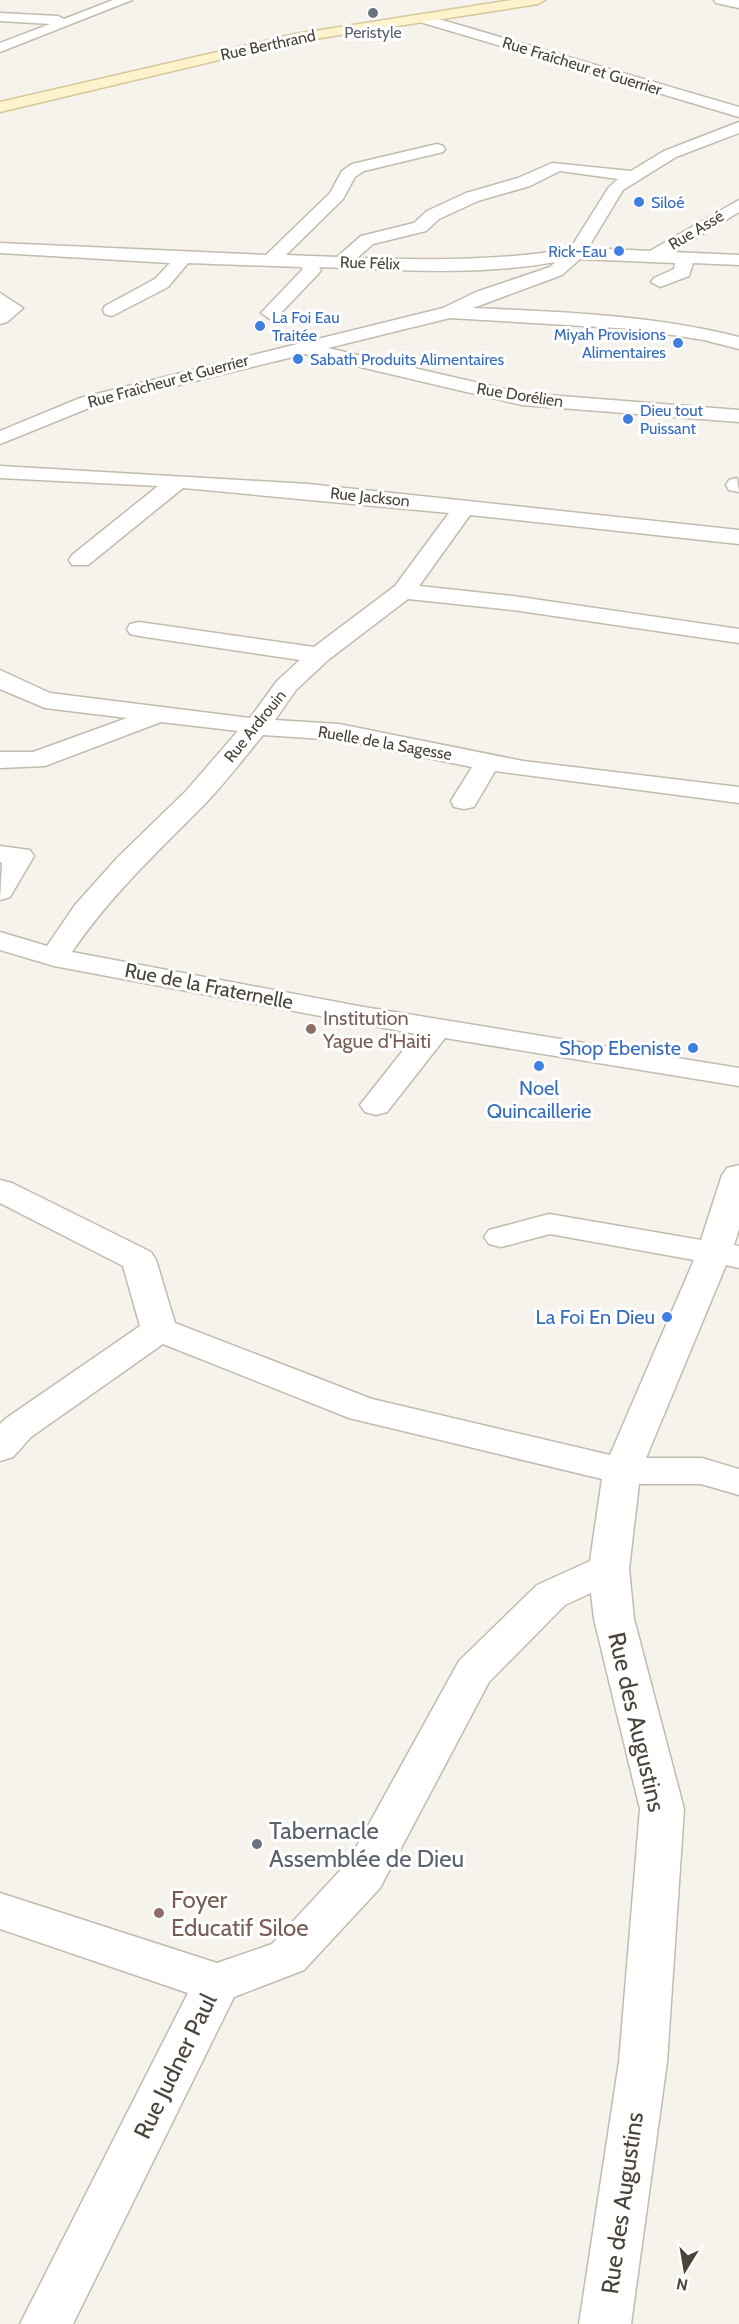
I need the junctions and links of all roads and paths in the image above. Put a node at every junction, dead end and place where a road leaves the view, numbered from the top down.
1 (125, 0) edge
2 (538, 0) edge
3 (721, 0) edge
4 (739, 4) edge
5 (0, 17) edge
6 (425, 19) junction
7 (72, 20) junction
8 (0, 48) edge
9 (0, 107) edge
10 (739, 112) edge
11 (739, 127) edge
12 (437, 149) dead end
13 (635, 177) junction
14 (739, 205) edge
15 (0, 248) edge
16 (576, 253) junction
17 (654, 256) junction
18 (164, 257) junction
19 (684, 258) junction
20 (739, 260) edge
21 (270, 261) junction
22 (306, 261) junction
23 (342, 262) junction
24 (660, 282) dead end
25 (0, 299) edge
26 (112, 310) dead end
27 (450, 312) junction
28 (270, 313) dead end
29 (0, 318) edge
30 (739, 343) edge
31 (305, 348) junction
32 (739, 416) edge
33 (0, 438) edge
34 (0, 472) edge
35 (178, 481) junction
36 (465, 506) junction
37 (739, 537) edge
38 (80, 560) dead end
39 (404, 591) junction
40 (139, 629) dead end
41 (739, 636) edge
42 (319, 655) junction
43 (0, 677) edge
44 (160, 714) junction
45 (256, 726) junction
46 (0, 760) edge
47 (488, 762) junction
48 (739, 795) edge
49 (464, 801) dead end
50 (0, 854) edge
51 (0, 891) edge
52 (0, 941) edge
53 (54, 957) junction
54 (438, 1028) junction
55 (739, 1077) edge
56 (376, 1105) dead end
57 (739, 1175) edge
58 (0, 1190) edge
59 (501, 1237) dead end
60 (727, 1254) edge
61 (159, 1330) junction
62 (6, 1432) edge
63 (622, 1471) junction
64 (739, 1482) edge
65 (609, 1569) junction
66 (0, 1911) edge
67 (217, 1983) junction
68 (46, 2324) edge
69 (605, 2324) edge

1 - 7 street
2 - 6 street, Rue Berthrand
3 - 4 street
5 - 7 street
6 - 9 street, Rue Berthrand
6 - 10 street, Rue Fraîcheur et Guerrier
7 - 8 street
11 - 13 street, Rue Fraîcheur et Guerrier
12 - 21 street
13 - 16 street, Rue Fraîcheur et Guerrier
13 - 23 street
14 - 17 street, Rue Assé
15 - 18 street, Rue Félix
16 - 17 street, Rue Félix
16 - 23 street, Rue Félix
16 - 27 street, Rue Fraîcheur et Guerrier
17 - 19 street, Rue Félix
18 - 21 street, Rue Félix
18 - 26 street
19 - 20 street, Rue Félix
19 - 24 street
21 - 22 street, Rue Félix
22 - 23 street, Rue Félix
22 - 28 street
25 - 29 street
27 - 30 street
27 - 31 street, Rue Fraîcheur et Guerrier
31 - 32 street, Rue Dorélien
31 - 33 street, Rue Fraîcheur et Guerrier
34 - 35 street, Rue Jackson
35 - 36 street, Rue Jackson
35 - 38 street
36 - 37 street, Rue Jackson
36 - 39 street, Rue Ardrouin
39 - 41 street
39 - 42 street, Rue Ardrouin
40 - 42 street
42 - 45 street, Rue Ardrouin
43 - 44 street, Ruelle de la Sagesse
44 - 45 street, Ruelle de la Sagesse
44 - 46 street
45 - 47 street, Ruelle de la Sagesse
45 - 53 street, Rue Ardrouin
47 - 48 street, Ruelle de la Sagesse
47 - 49 street
50 - 51 street
52 - 53 street, Rue de la Fraternelle
53 - 54 street, Rue de la Fraternelle
54 - 55 street, Rue de la Fraternelle
54 - 56 street
57 - 60 street, Rue des Augustins
58 - 61 street
59 - 60 street
60 - 63 street, Rue des Augustins
61 - 62 street
61 - 63 street
63 - 64 street
63 - 65 street, Rue des Augustins
65 - 67 street, Rue Judner Paul
65 - 69 street, Rue des Augustins
66 - 67 street
67 - 68 street, Rue Judner Paul

